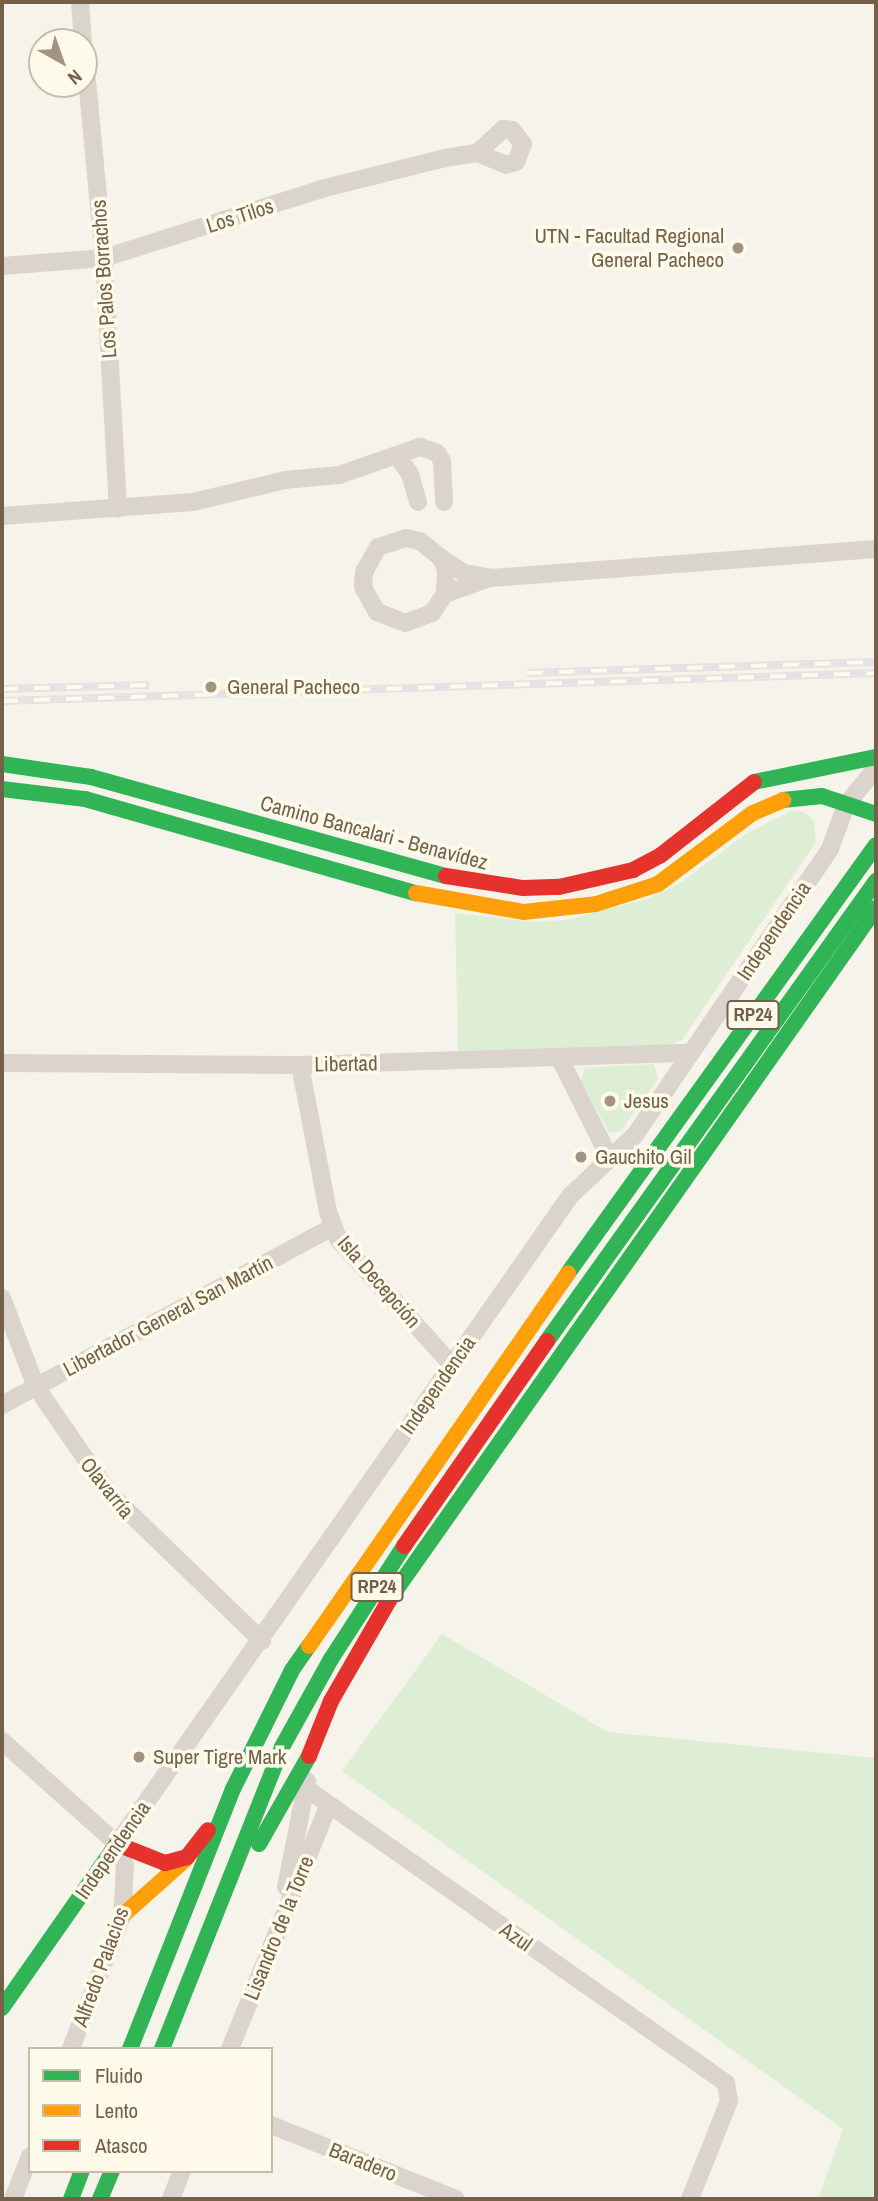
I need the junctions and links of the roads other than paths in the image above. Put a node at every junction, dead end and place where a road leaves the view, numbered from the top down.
1 (80, 2) edge
2 (82, 28) edge
3 (89, 98) edge
4 (477, 153) dead end
5 (104, 258) junction
6 (2, 266) edge
7 (397, 456) junction
8 (418, 502) dead end
9 (444, 502) dead end
10 (118, 509) junction
11 (2, 516) edge
12 (876, 549) edge
13 (441, 558) junction
14 (491, 578) junction
15 (445, 594) junction
16 (876, 757) edge
17 (2, 764) edge
18 (876, 768) edge
19 (2, 789) edge
20 (846, 805) junction
21 (876, 814) edge
22 (876, 845) edge
23 (876, 881) edge
24 (876, 908) edge
25 (691, 1053) junction
26 (560, 1059) junction
27 (2, 1063) edge
28 (300, 1065) junction
29 (610, 1159) junction
30 (333, 1227) junction
31 (2, 1298) edge
32 (452, 1365) junction
33 (36, 1388) junction
34 (2, 1405) edge
35 (262, 1641) junction
36 (2, 1741) edge
37 (309, 1756) junction
38 (233, 1789) junction
39 (307, 1789) junction
40 (328, 1807) junction
41 (117, 1844) junction
42 (187, 1857) junction
43 (122, 1916) junction
44 (281, 1918) junction
45 (212, 1928) junction
46 (2, 2008) edge
47 (72, 2047) edge
48 (131, 2047) edge
49 (163, 2047) edge
50 (231, 2047) edge
51 (273, 2125) edge
52 (28, 2161) edge
53 (81, 2173) edge
54 (111, 2173) edge
55 (182, 2173) edge
56 (13, 2199) edge
57 (71, 2199) edge
58 (100, 2199) edge
59 (171, 2199) edge
60 (456, 2199) edge
61 (690, 2199) edge

1 - 2 street
3 - 5 street, Los Palos Borrachos
4 - 5 street, Los Tilos
5 - 6 street, Los Tilos
5 - 10 street, Los Palos Borrachos
7 - 8 street
7 - 9 street
7 - 10 street
10 - 11 street
12 - 14 street
13 - 14 street
13 - 15 street
13 - 15 street
14 - 15 street
16 - 17 main road, Camino Bancalari - Benavídez
18 - 20 street, Independencia
19 - 20 main road, Camino Bancalari - Benavídez
20 - 21 main road, Camino Bancalari - Benavídez
20 - 25 street, Independencia
22 - 38 main road, RP24
23 - 45 main road, RP24
24 - 37 main road
25 - 26 street, Libertad
25 - 29 street, Independencia
26 - 28 street, Libertad
26 - 29 street
27 - 28 street, Libertad
28 - 30 street, Isla Decepción
29 - 32 street, Independencia
30 - 32 street, Isla Decepción
30 - 33 street, Libertador General San Martín
31 - 33 street, Olavarría
32 - 35 street, Independencia
33 - 34 street, Libertador General San Martín
33 - 35 street, Olavarría
35 - 41 street, Independencia
36 - 41 street
37 - 39 street
37 - 45 main road
38 - 42 main road
38 - 48 main road, RP24
39 - 40 street, Azul
39 - 44 street
40 - 44 street, Lisandro de la Torre
40 - 61 street, Azul
41 - 42 main road
41 - 43 street, Alfredo Palacios
41 - 46 main road, Independencia
42 - 43 main road
43 - 47 street, Alfredo Palacios
44 - 50 street, Lisandro de la Torre
45 - 49 main road, RP24
51 - 60 street, Baradero
52 - 56 street
53 - 57 main road
54 - 58 main road
55 - 59 street

